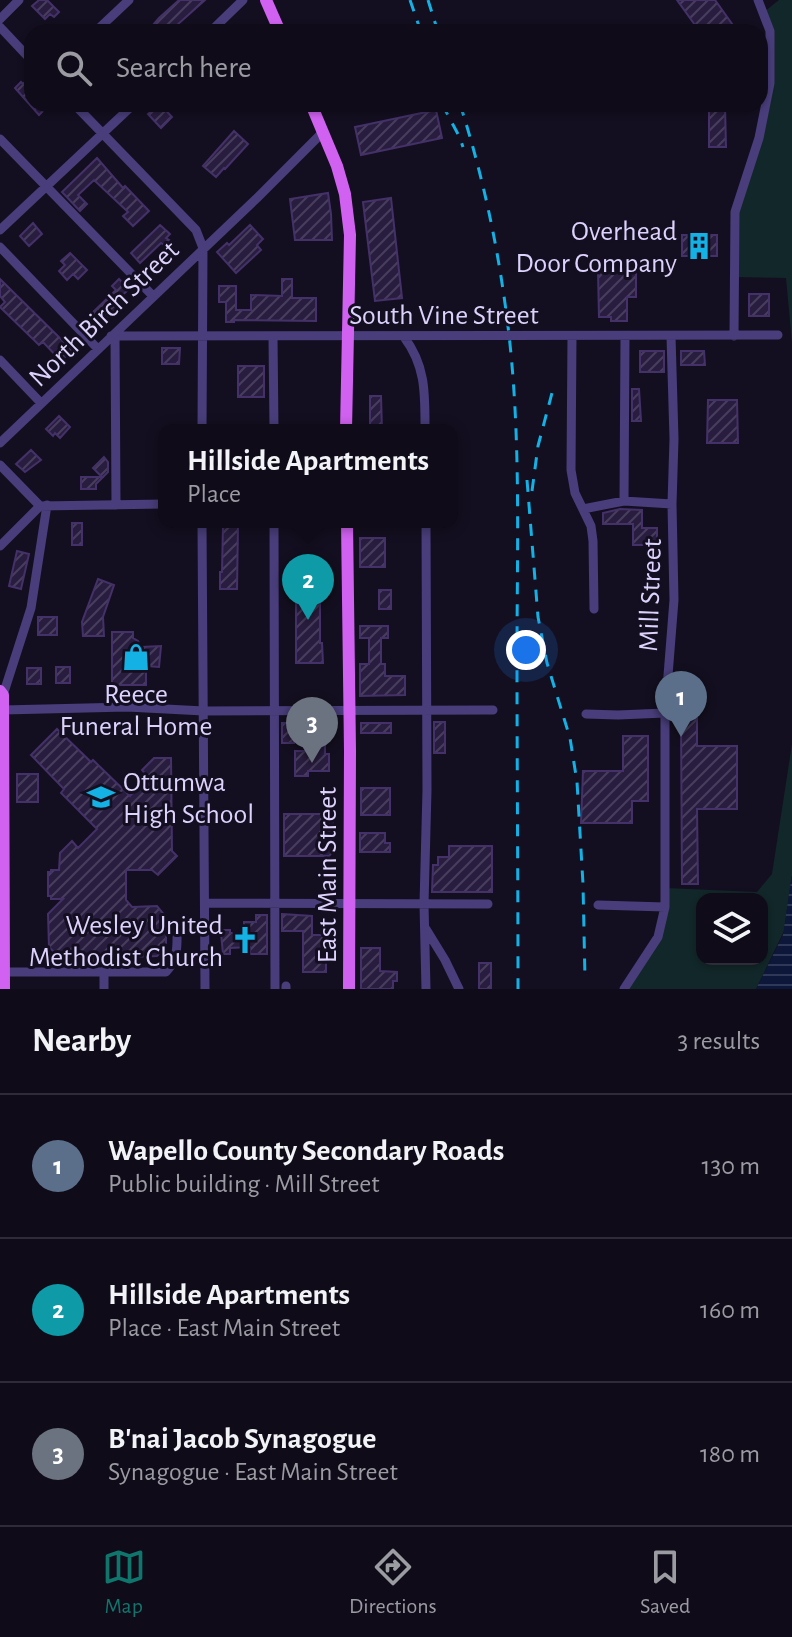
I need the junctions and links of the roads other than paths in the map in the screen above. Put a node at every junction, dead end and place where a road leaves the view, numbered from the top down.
1 (19, 0) edge
2 (129, 0) edge
3 (243, 0) edge
4 (266, 0) edge
5 (758, 0) edge
6 (0, 19) edge
7 (104, 24) edge
8 (218, 24) edge
9 (276, 24) edge
10 (767, 24) edge
11 (768, 26) edge
12 (0, 27) edge
13 (24, 52) edge
14 (768, 93) edge
15 (81, 112) edge
16 (125, 112) edge
17 (314, 112) edge
18 (764, 112) edge
19 (323, 132) junction
20 (101, 133) junction
21 (0, 139) edge
22 (45, 187) junction
23 (0, 230) edge
24 (0, 247) edge
25 (203, 248) junction
26 (153, 296) junction
27 (113, 335) junction
28 (778, 335) dead end
29 (572, 336) junction
30 (625, 336) junction
31 (671, 336) junction
32 (734, 336) junction
33 (202, 337) junction
34 (273, 337) junction
35 (347, 337) junction
36 (404, 337) junction
37 (98, 349) junction
38 (0, 360) edge
39 (41, 403) junction
40 (202, 424) edge
41 (274, 424) edge
42 (346, 424) edge
43 (425, 424) edge
44 (0, 443) edge
45 (0, 465) edge
46 (624, 501) junction
47 (158, 504) edge
48 (672, 504) junction
49 (116, 505) junction
50 (44, 506) junction
51 (583, 509) junction
52 (202, 528) edge
53 (274, 528) edge
54 (347, 528) edge
55 (426, 528) edge
56 (0, 546) edge
57 (594, 609) dead end
58 (2, 693) edge
59 (3, 710) junction
60 (274, 710) junction
61 (350, 710) junction
62 (427, 710) junction
63 (493, 710) dead end
64 (204, 711) junction
65 (665, 713) junction
66 (586, 714) dead end
67 (2, 818) edge
68 (205, 903) junction
69 (275, 904) junction
70 (350, 904) junction
71 (424, 904) junction
72 (488, 904) dead end
73 (598, 905) dead end
74 (665, 907) junction
75 (205, 925) junction
76 (425, 927) junction
77 (104, 971) junction
78 (4, 972) junction
79 (4, 989) edge
80 (104, 989) edge
81 (205, 989) edge
82 (275, 989) edge
83 (349, 989) edge
84 (426, 989) edge
85 (459, 989) edge
86 (624, 989) edge

1 - 6 street
2 - 7 street
3 - 8 street
4 - 9 main road
5 - 10 street
11 - 14 street
12 - 13 street
15 - 20 street
16 - 20 street
17 - 19 main road
18 - 32 street
19 - 25 street, North Birch Street
19 - 35 main road
20 - 22 street
20 - 25 street
21 - 22 street
22 - 23 street
22 - 26 street
24 - 37 street
25 - 26 street, North Birch Street
25 - 33 street
26 - 27 street, North Birch Street
27 - 33 street, South Vine Street
27 - 37 street, North Birch Street
27 - 49 street
28 - 32 street, South Vine Street
29 - 30 street, South Vine Street
29 - 36 street, South Vine Street
29 - 51 street
30 - 31 street, South Vine Street
30 - 46 street
31 - 32 street, South Vine Street
31 - 48 street, Mill Street
33 - 34 street, South Vine Street
33 - 40 street
34 - 35 street, South Vine Street
34 - 41 street
35 - 36 street, South Vine Street
35 - 42 main road
36 - 43 street
37 - 39 street, North Birch Street
38 - 39 street
39 - 44 street, North Birch Street
45 - 50 street
46 - 48 street
46 - 51 street
47 - 49 street
48 - 65 street, Mill Street
49 - 50 street
50 - 56 street
50 - 58 street
51 - 57 street
52 - 64 street
53 - 60 street
54 - 61 main road, East Main Street
55 - 62 street
58 - 59 main road
59 - 64 street
59 - 67 main road
60 - 61 street
60 - 64 street
60 - 69 street
61 - 62 street
61 - 70 main road, East Main Street
62 - 63 street
62 - 71 street
64 - 68 street
65 - 66 street
65 - 74 street, Mill Street
67 - 78 main road
68 - 69 street
68 - 75 street
69 - 70 street
69 - 82 street
70 - 71 street
70 - 83 main road, East Main Street
71 - 72 street
71 - 76 street
73 - 74 street
74 - 86 street, Mill Street
75 - 77 street
75 - 81 street
76 - 84 street
76 - 85 street
77 - 78 street
77 - 80 street
78 - 79 main road

